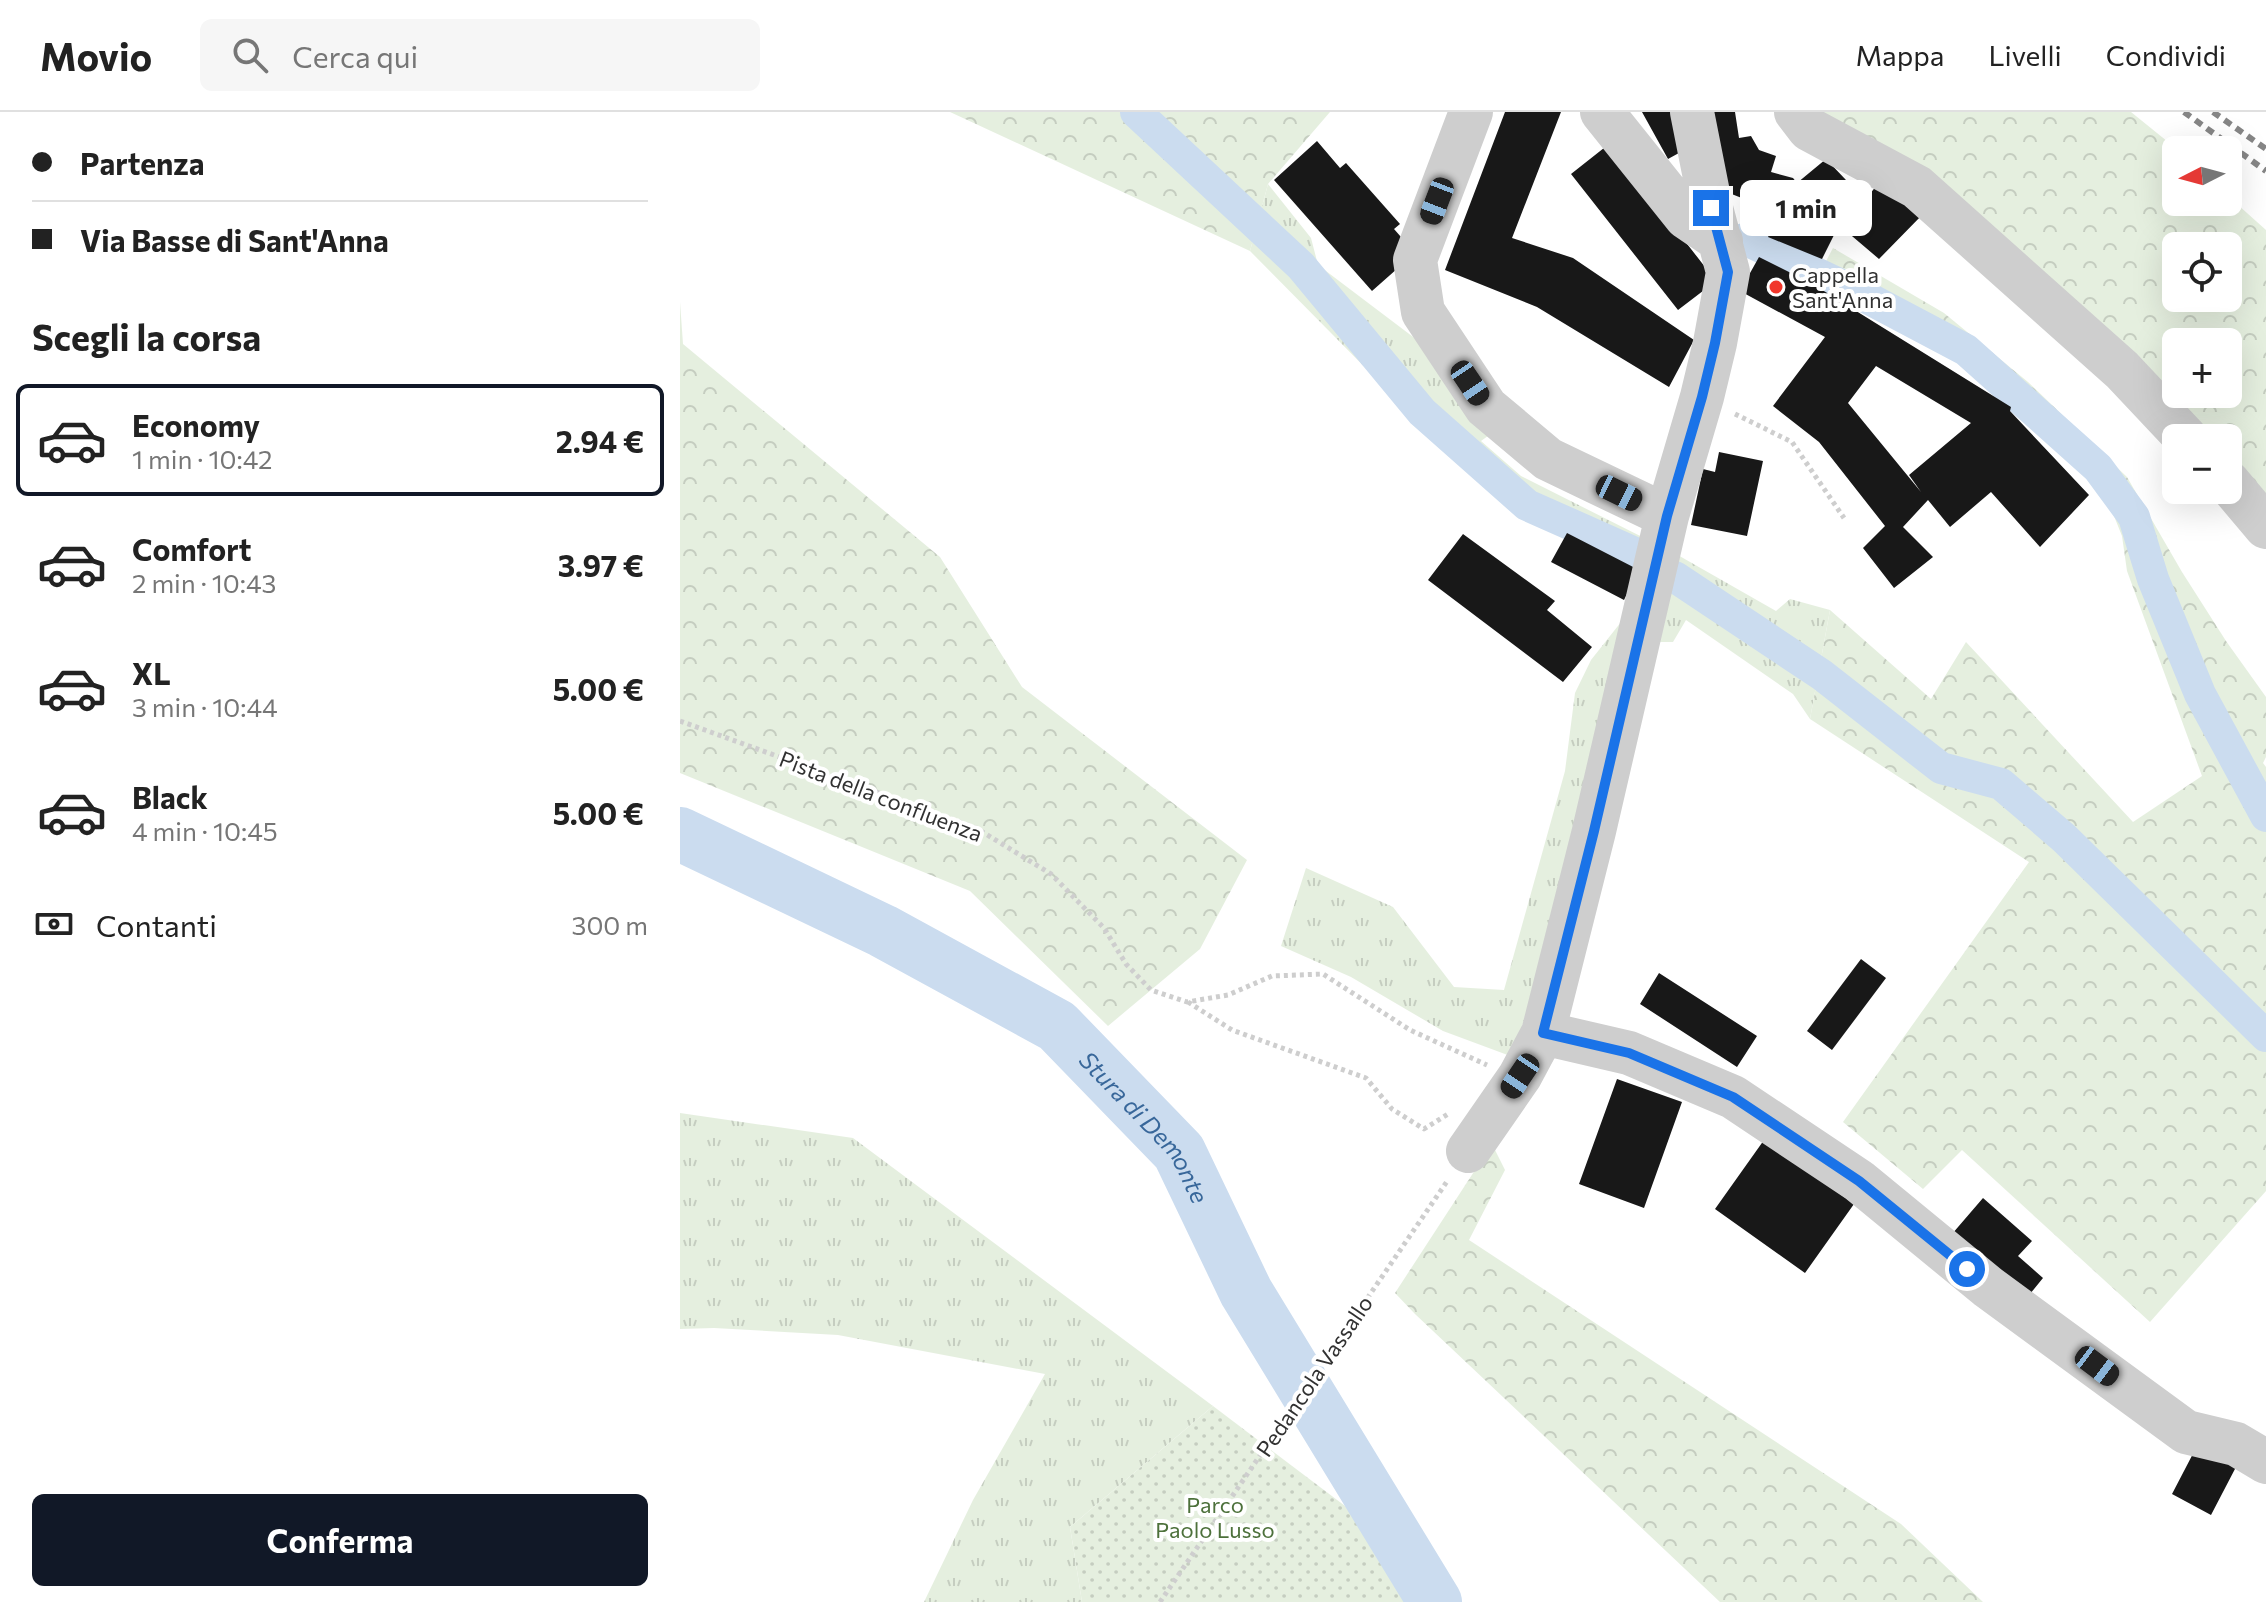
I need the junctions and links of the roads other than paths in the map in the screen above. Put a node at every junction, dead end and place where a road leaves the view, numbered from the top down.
1 (1471, 112) edge
2 (1602, 112) edge
3 (1692, 112) edge
4 (1796, 112) edge
5 (1721, 241) junction
6 (2173, 424) edge
7 (2242, 499) edge
8 (1667, 516) junction
9 (2266, 527) edge
10 (1543, 1033) junction
11 (1460, 1132) road end
12 (2266, 1462) edge

1 - 8 street
2 - 5 street
3 - 5 street
4 - 6 street
5 - 8 street
7 - 9 street
8 - 10 street
10 - 11 street
10 - 12 street

